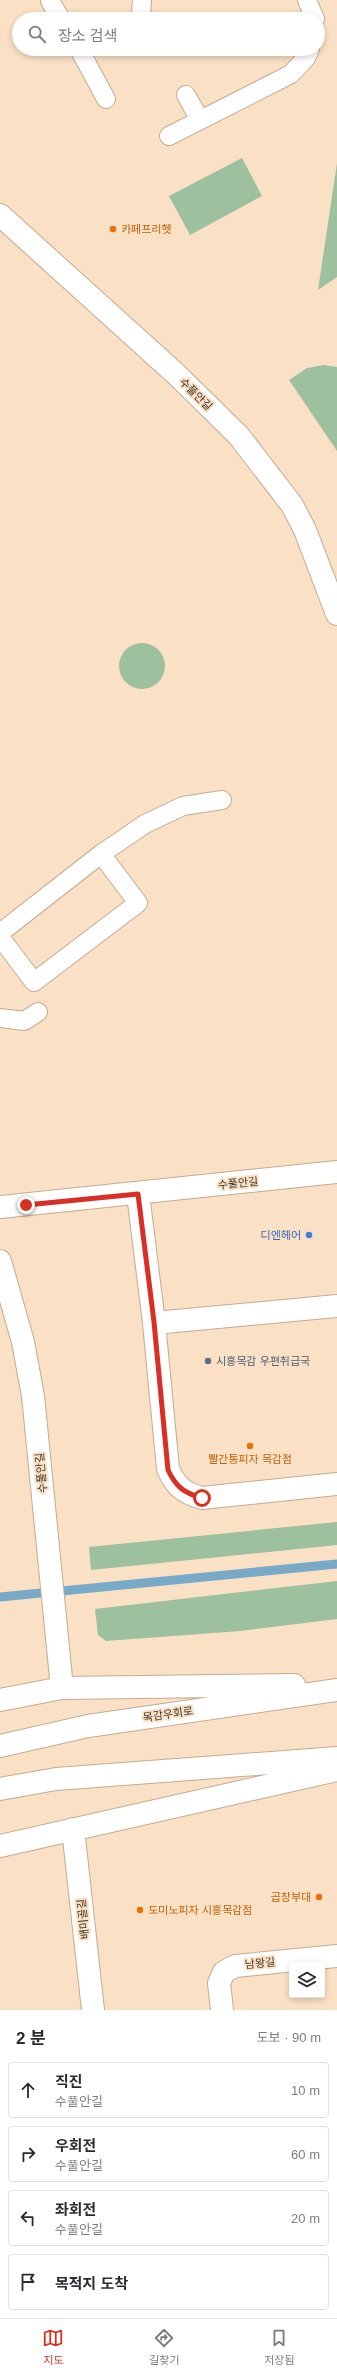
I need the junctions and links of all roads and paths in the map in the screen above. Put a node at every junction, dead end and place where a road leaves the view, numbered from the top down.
1 (308, 0) edge
2 (50, 1) dead end
3 (57, 12) edge
4 (312, 12) edge
5 (83, 56) edge
6 (307, 56) edge
7 (186, 95) dead end
8 (106, 99) dead end
9 (200, 120) junction
10 (169, 136) dead end
11 (0, 215) edge
12 (337, 614) edge
13 (222, 800) dead end
14 (101, 854) junction
15 (0, 933) edge
16 (0, 937) edge
17 (38, 1012) dead end
18 (0, 1018) edge
19 (337, 1172) edge
20 (138, 1194) junction
21 (0, 1207) edge
22 (0, 1261) edge
23 (337, 1306) edge
24 (154, 1322) junction
25 (337, 1484) edge
26 (337, 1683) edge
27 (62, 1688) junction
28 (337, 1690) edge
29 (0, 1700) edge
30 (0, 1746) edge
31 (337, 1758) edge
32 (337, 1770) edge
33 (0, 1790) edge
34 (72, 1829) junction
35 (0, 1846) edge
36 (337, 1956) edge
37 (93, 2010) edge
38 (222, 2010) edge

1 - 4 lane
2 - 3 lane
5 - 8 lane
6 - 9 lane
7 - 9 lane
9 - 10 lane
11 - 12 street, 수풀안길
13 - 14 lane
14 - 15 lane
14 - 16 lane
17 - 18 lane
19 - 20 street, 수풀안길
20 - 21 street, 수풀안길
20 - 24 street
22 - 27 street, 수풀안길
23 - 24 street
24 - 25 street
26 - 27 street
27 - 29 street
28 - 30 street, 목감우회로
31 - 33 street
32 - 34 street
34 - 35 street
34 - 37 street, 배미골길
36 - 38 street, 남왕길

